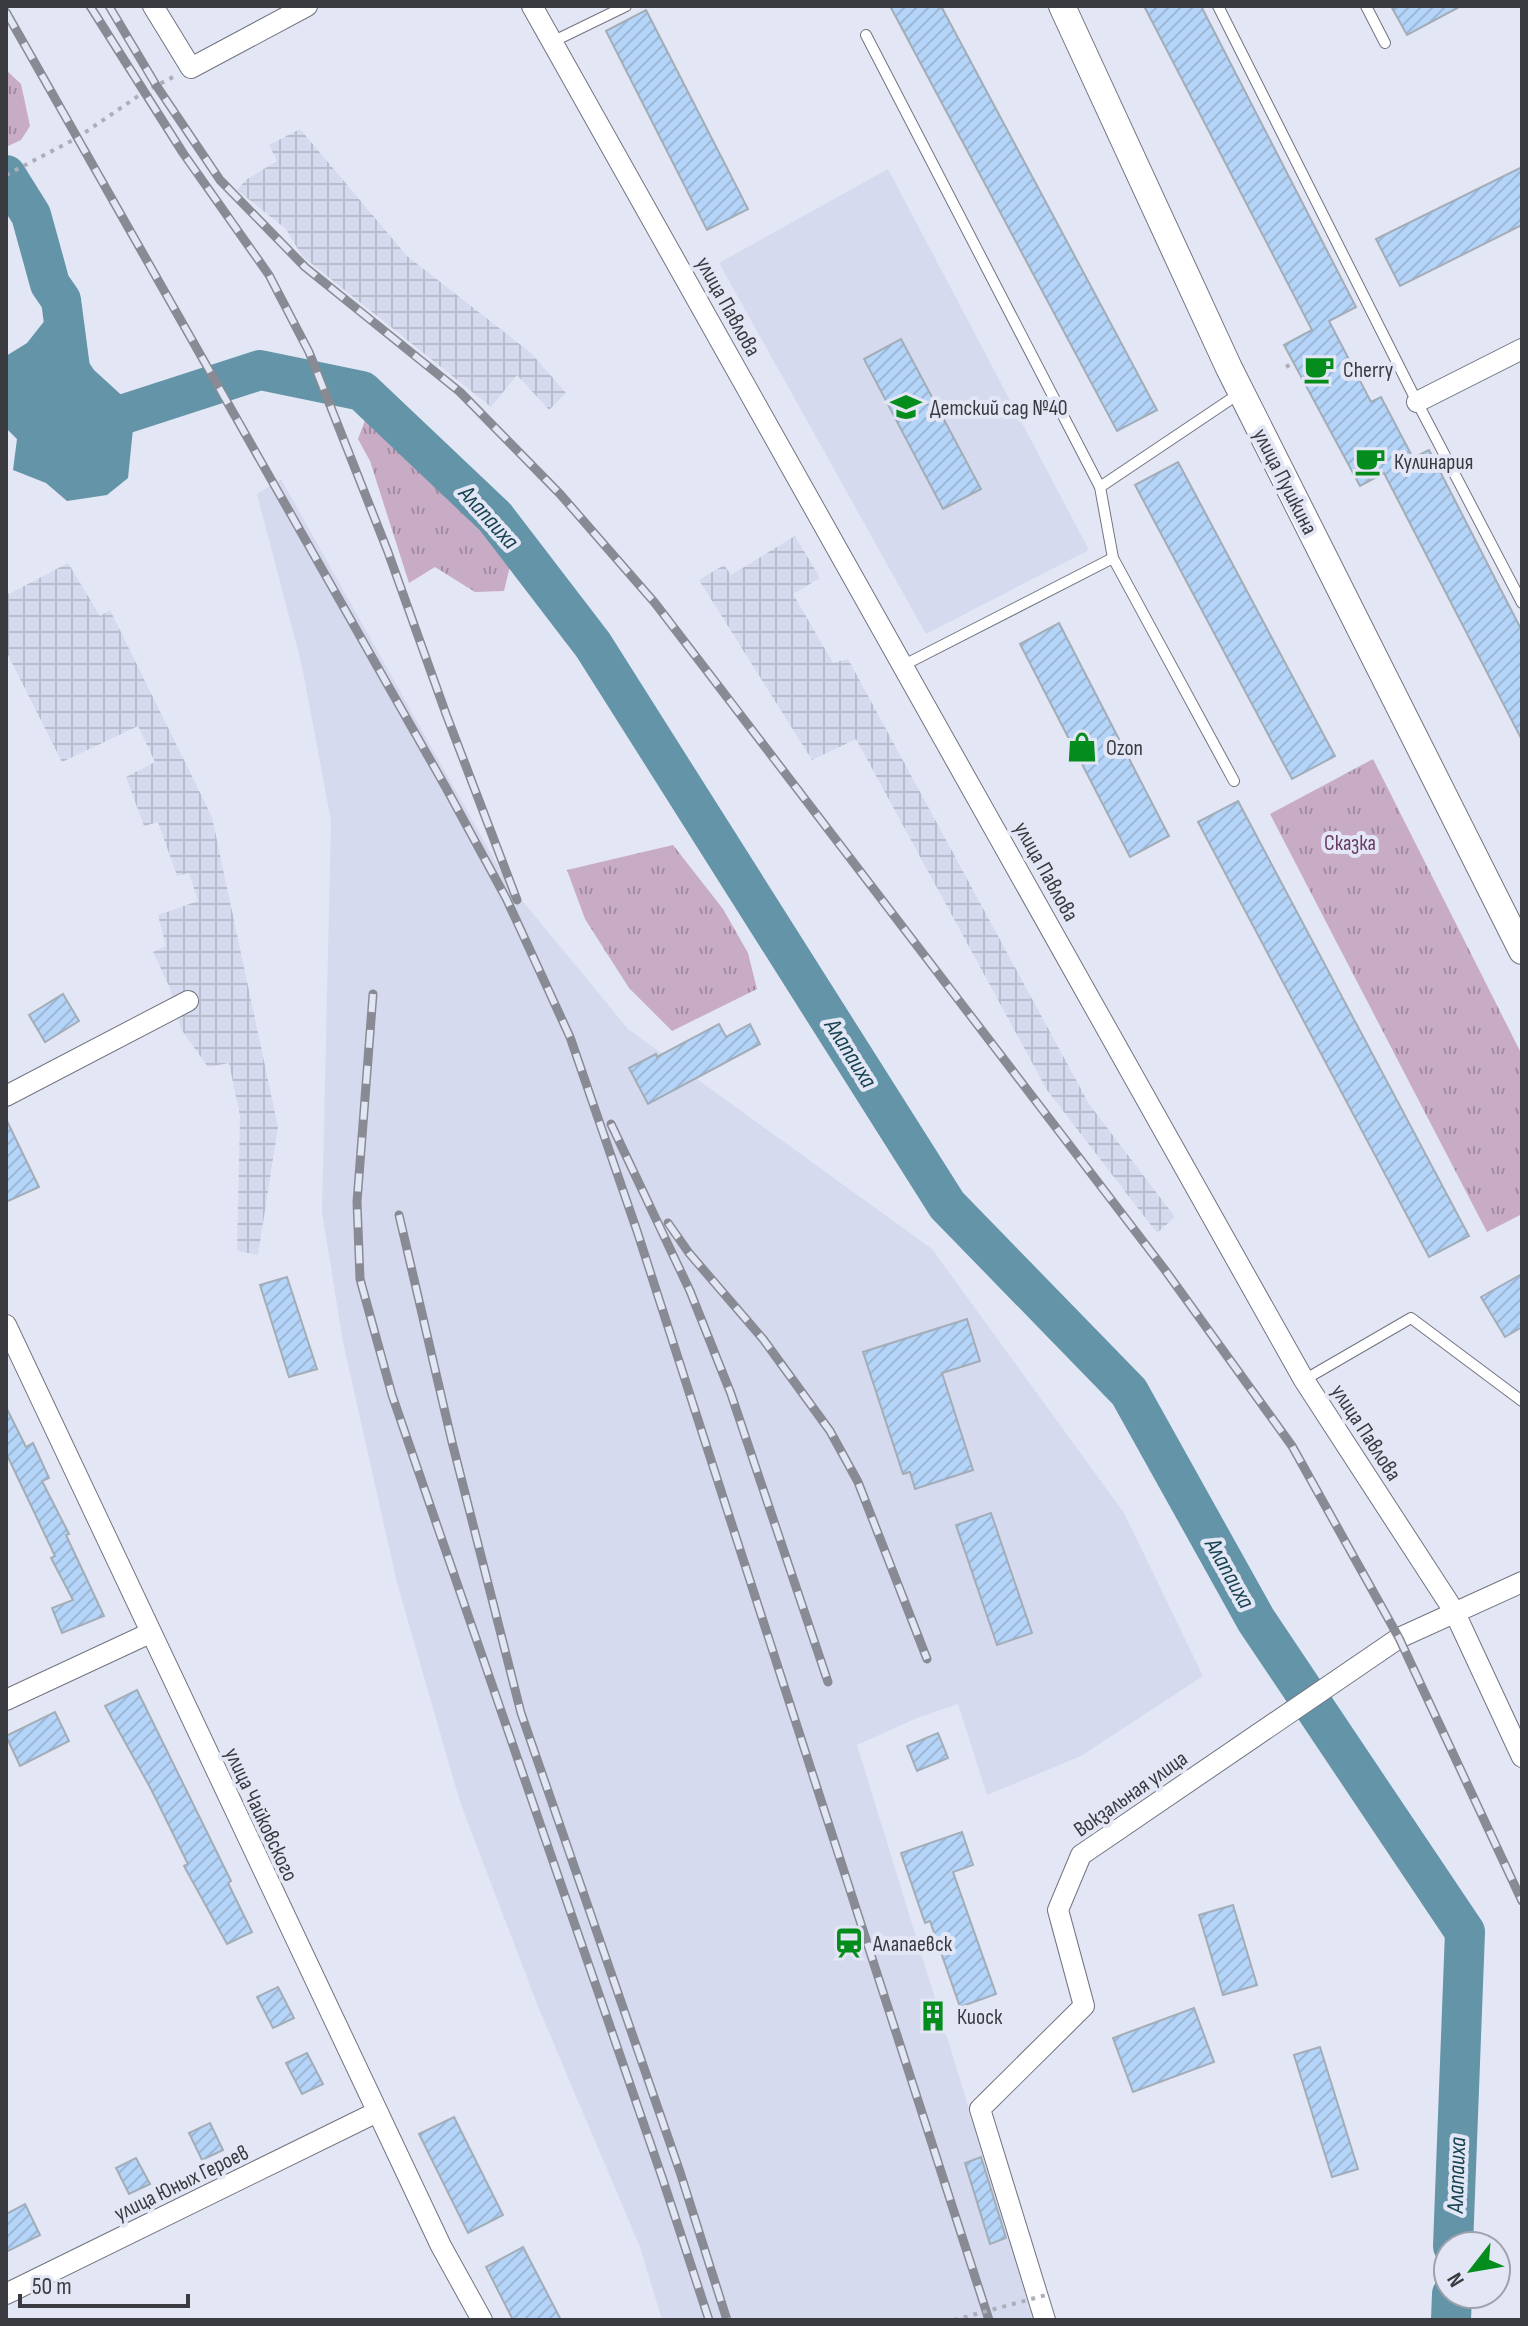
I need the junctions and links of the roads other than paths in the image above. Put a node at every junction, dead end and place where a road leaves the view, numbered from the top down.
1 (153, 6) edge
2 (307, 6) edge
3 (532, 6) edge
4 (626, 6) edge
5 (1062, 6) edge
6 (1218, 6) edge
7 (1366, 6) edge
8 (866, 35) dead end
9 (552, 42) junction
10 (1385, 43) dead end
11 (1522, 349) edge
12 (1241, 392) junction
13 (1417, 402) junction
14 (1100, 487) junction
15 (1113, 558) junction
16 (1522, 603) edge
17 (904, 665) junction
18 (1234, 781) dead end
19 (1520, 941) edge
20 (188, 1001) dead end
21 (6, 1096) edge
22 (6, 1325) edge
23 (1304, 1380) junction
24 (1522, 1401) edge
25 (1522, 1582) edge
26 (1454, 1611) junction
27 (150, 1633) junction
28 (6, 1700) edge
29 (1522, 1757) edge
30 (377, 2112) junction
31 (6, 2294) edge
32 (482, 2320) edge
33 (1045, 2320) edge

1 - 2 street
3 - 9 street, улица Павлова
4 - 9 lane
5 - 12 street, улица Пушкина
6 - 13 lane
7 - 10 lane
8 - 14 lane
9 - 17 street, улица Павлова
11 - 13 street
12 - 14 lane
12 - 19 street, улица Пушкина
13 - 16 lane
14 - 15 lane
15 - 17 lane
15 - 18 lane
17 - 23 street, улица Павлова
20 - 21 street
22 - 27 street, улица Чайковского
23 - 24 lane
23 - 26 street, улица Павлова
25 - 26 street
26 - 29 street, улица Павлова
26 - 33 street, Вокзальная улица
27 - 28 street
27 - 30 street, улица Чайковского
30 - 31 street, улица Юных Героев
30 - 32 street, улица Чайковского

